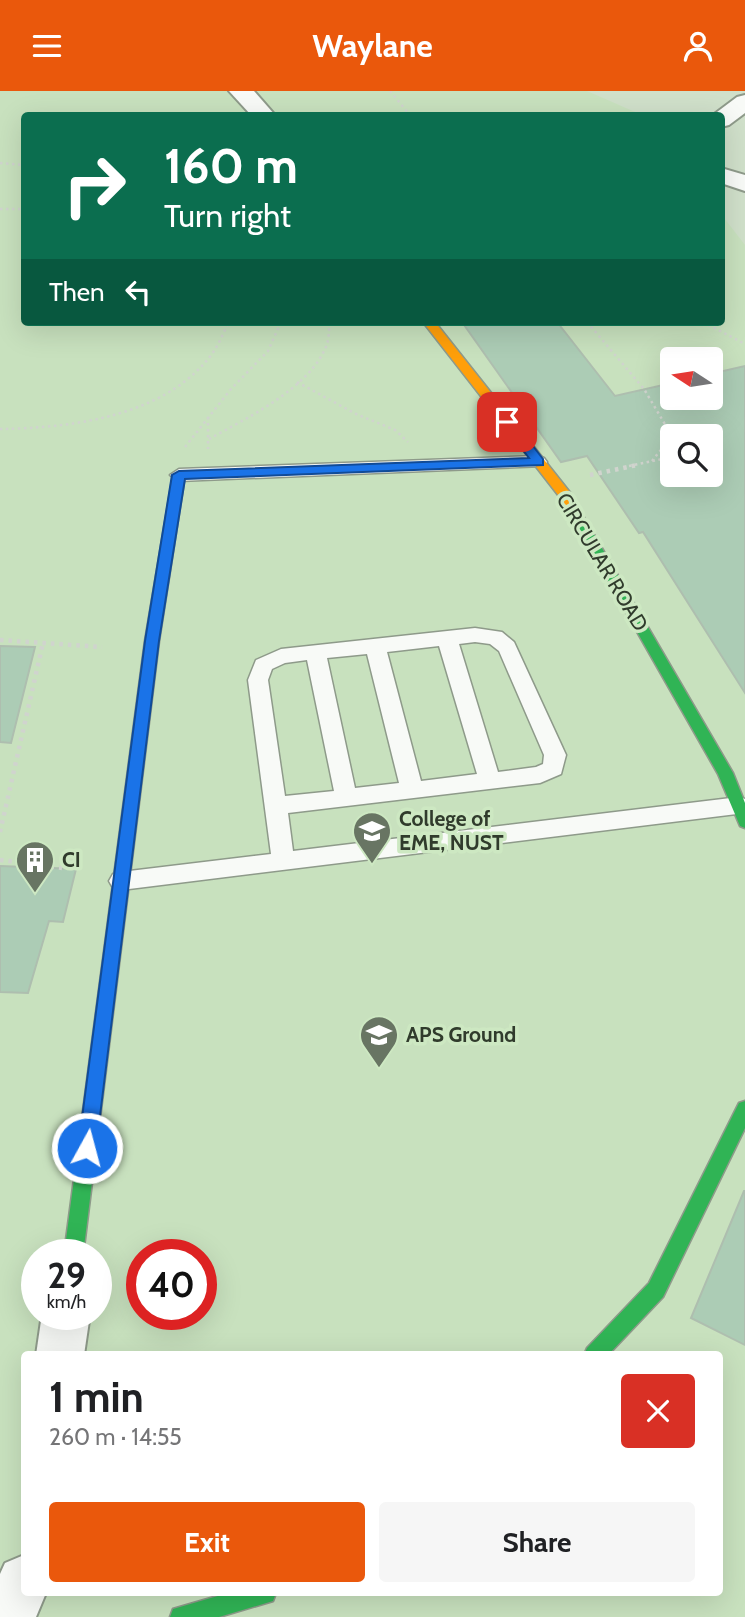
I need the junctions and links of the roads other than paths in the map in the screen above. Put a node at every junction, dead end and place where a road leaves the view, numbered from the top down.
1 (241, 91) edge
2 (745, 102) edge
3 (260, 112) edge
4 (725, 117) edge
5 (725, 176) edge
6 (745, 183) edge
7 (432, 326) edge
8 (538, 462) junction
9 (179, 475) joint
10 (447, 638) junction
11 (375, 646) junction
12 (316, 653) junction
13 (490, 781) junction
14 (412, 790) junction
15 (346, 797) junction
16 (276, 806) junction
17 (742, 814) edge
18 (283, 862) junction
19 (121, 881) junction
20 (745, 1109) edge
21 (75, 1239) edge
22 (64, 1330) edge
23 (61, 1351) edge
24 (598, 1351) edge
25 (21, 1589) edge
26 (257, 1596) edge
27 (8, 1617) edge
28 (181, 1617) edge

1 - 3 street
2 - 4 street
5 - 6 street
7 - 8 street, CIRCULAR ROAD
8 - 9 lane
8 - 17 street, CIRCULAR ROAD
9 - 19 street
10 - 11 lane
10 - 13 lane
10 - 13 lane
11 - 12 lane
11 - 14 lane
12 - 15 lane
12 - 16 lane
13 - 14 lane
14 - 15 lane
15 - 16 lane
16 - 18 lane
17 - 18 lane
18 - 19 lane
19 - 21 street
20 - 24 street
22 - 23 street
25 - 27 street
26 - 28 street

